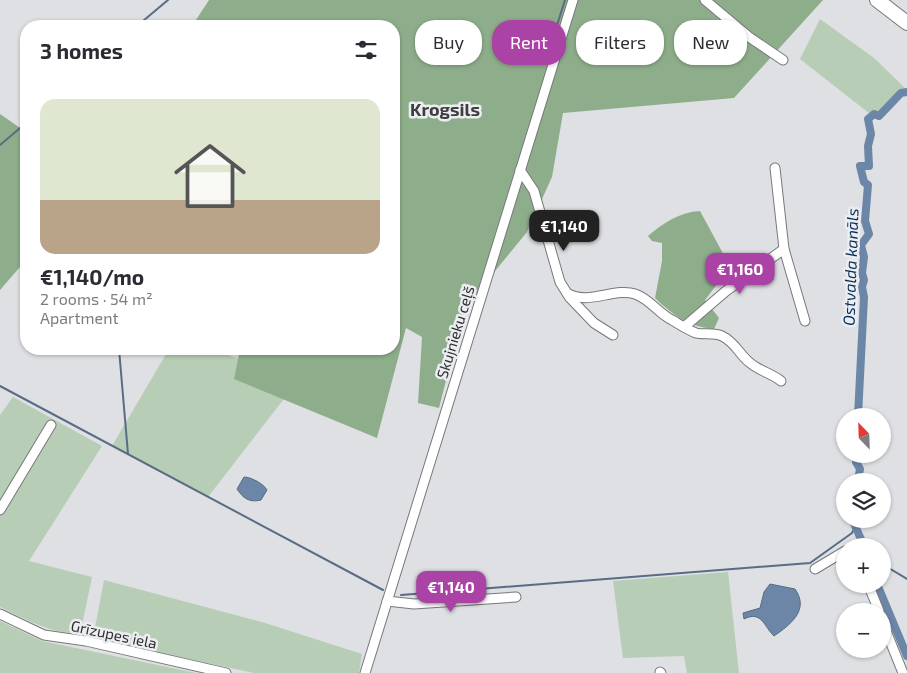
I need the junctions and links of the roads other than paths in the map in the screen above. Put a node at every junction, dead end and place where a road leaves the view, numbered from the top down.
1 (573, 0) edge
2 (706, 0) edge
3 (877, 0) edge
4 (907, 23) edge
5 (783, 60) dead end
6 (775, 168) dead end
7 (520, 170) junction
8 (784, 250) junction
9 (567, 293) junction
10 (805, 320) dead end
11 (684, 327) junction
12 (613, 336) dead end
13 (781, 381) dead end
14 (51, 425) dead end
15 (0, 510) edge
16 (836, 556) edge
17 (815, 569) dead end
18 (516, 597) dead end
19 (387, 601) junction
20 (0, 614) edge
21 (891, 643) edge
22 (226, 673) edge
23 (365, 673) edge
24 (903, 673) edge

1 - 7 street, Skujnieku ceļš
2 - 5 street
3 - 4 main road
6 - 8 street
7 - 9 street
7 - 19 street, Skujnieku ceļš
8 - 10 street
8 - 11 street
9 - 11 street
9 - 12 street
11 - 13 street
14 - 15 street
16 - 17 street
18 - 19 street
19 - 23 street, Skujnieku ceļš
20 - 22 street, Grīzupes iela
21 - 24 street

